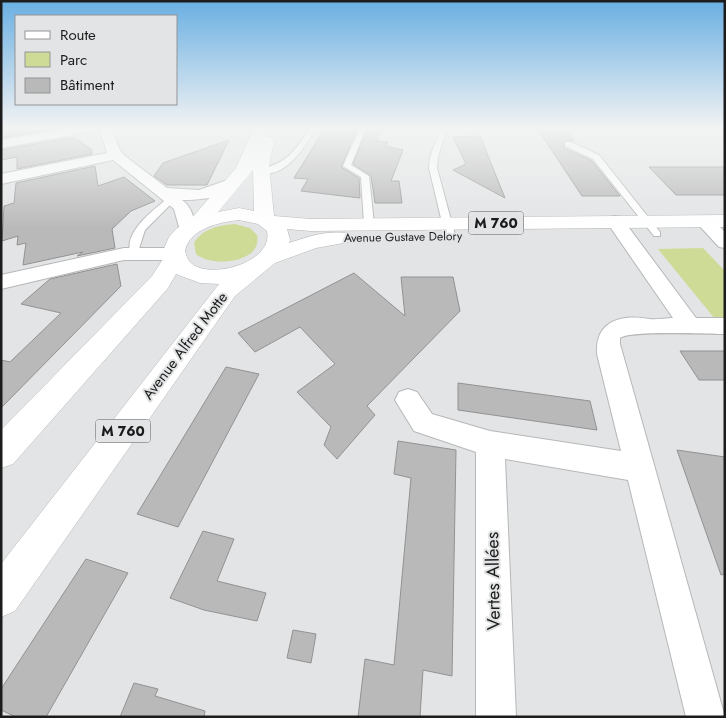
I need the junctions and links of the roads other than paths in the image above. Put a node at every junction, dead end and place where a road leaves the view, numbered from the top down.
1 (85, 162) edge
2 (124, 162) edge
3 (249, 162) edge
4 (262, 162) edge
5 (289, 162) edge
6 (349, 162) edge
7 (434, 162) edge
8 (600, 162) edge
9 (261, 172) junction
10 (1, 179) edge
11 (233, 183) junction
12 (171, 198) junction
13 (266, 220) junction
14 (198, 222) junction
15 (368, 224) junction
16 (652, 227) junction
17 (619, 228) junction
18 (449, 229) junction
19 (719, 230) edge
20 (134, 253) junction
21 (175, 255) junction
22 (261, 264) junction
23 (1, 282) edge
24 (690, 326) junction
25 (725, 326) edge
26 (408, 400) dead end
27 (490, 444) junction
28 (1, 453) edge
29 (640, 468) junction
30 (1, 597) edge
31 (496, 717) edge
32 (706, 717) edge

1 - 10 street
2 - 12 street
3 - 11 main road
4 - 9 main road
5 - 9 lane
6 - 15 lane
7 - 18 lane
8 - 16 lane
9 - 13 main road
11 - 12 street
11 - 14 main road
12 - 14 street
12 - 20 lane
13 - 14 main road
13 - 15 main road, Avenue Gustave Delory / M 760
13 - 22 main road
14 - 21 main road
15 - 18 main road, Avenue Gustave Delory / M 760
16 - 17 main road, Avenue Gustave Delory / M 760
16 - 19 main road, Avenue Gustave Delory / M 760
17 - 18 main road, Avenue Gustave Delory / M 760
17 - 24 street
18 - 22 main road, Avenue Gustave Delory / M 760
20 - 21 street
20 - 23 street
21 - 22 main road
21 - 28 main road
22 - 30 main road, Avenue Alfred Motte / M 760
24 - 25 street
24 - 29 street
26 - 27 street
27 - 29 street
27 - 31 street, Vertes Allées
29 - 32 street

